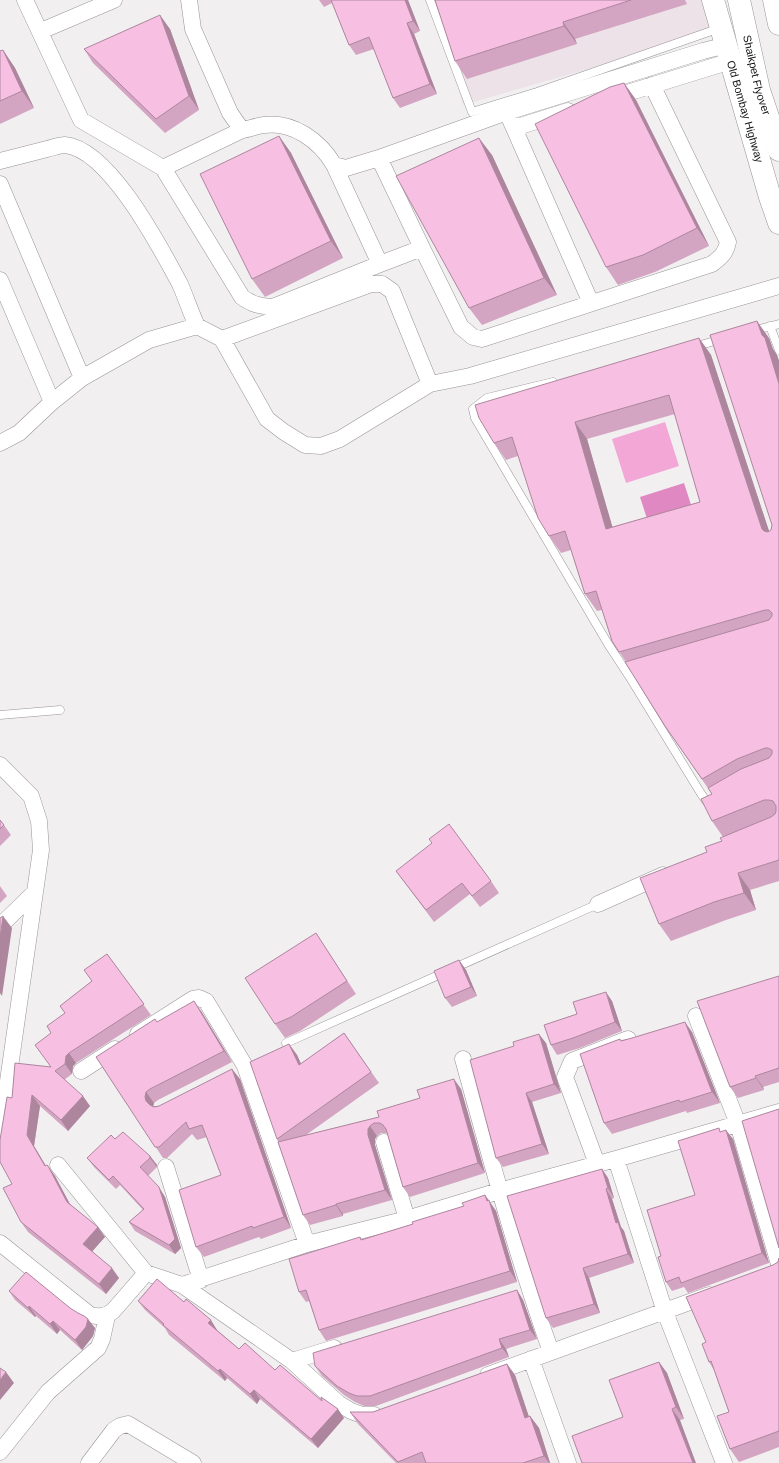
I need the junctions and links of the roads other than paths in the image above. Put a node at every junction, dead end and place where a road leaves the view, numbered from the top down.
1 (26, 0) edge
2 (114, 0) edge
3 (189, 0) edge
4 (430, 0) edge
5 (714, 0) edge
6 (739, 0) edge
7 (774, 0) edge
8 (779, 24) edge
9 (41, 31) junction
10 (726, 45) junction
11 (652, 85) junction
12 (507, 112) junction
13 (514, 128) junction
14 (242, 130) junction
15 (779, 150) edge
16 (379, 158) junction
17 (0, 161) edge
18 (334, 164) junction
19 (163, 168) junction
20 (0, 184) edge
21 (774, 195) edge
22 (779, 223) edge
23 (422, 248) junction
24 (380, 264) junction
25 (0, 280) edge
26 (779, 286) edge
27 (591, 303) junction
28 (779, 324) edge
29 (197, 326) junction
30 (770, 326) junction
31 (744, 333) edge
32 (732, 336) edge
33 (222, 339) junction
34 (683, 349) edge
35 (779, 350) edge
36 (82, 378) junction
37 (563, 380) edge
38 (430, 384) junction
39 (52, 402) junction
40 (0, 443) edge
41 (652, 670) edge
42 (629, 676) junction
43 (60, 710) dead end
44 (0, 715) edge
45 (0, 765) edge
46 (720, 799) edge
47 (678, 868) edge
48 (35, 892) junction
49 (598, 904) joint
50 (0, 926) edge
51 (696, 1016) dead end
52 (628, 1039) edge
53 (286, 1043) dead end
54 (463, 1059) dead end
55 (81, 1071) dead end
56 (779, 1112) edge
57 (738, 1124) junction
58 (0, 1137) edge
59 (384, 1142) dead end
60 (616, 1159) junction
61 (597, 1164) junction
62 (58, 1165) dead end
63 (166, 1167) dead end
64 (499, 1191) junction
65 (407, 1219) junction
66 (0, 1243) edge
67 (307, 1244) junction
68 (779, 1264) edge
69 (146, 1273) junction
70 (201, 1280) junction
71 (182, 1286) junction
72 (528, 1288) junction
73 (722, 1290) edge
74 (513, 1293) edge
75 (665, 1312) junction
76 (107, 1316) junction
77 (345, 1344) edge
78 (551, 1352) junction
79 (531, 1359) junction
80 (292, 1361) junction
81 (473, 1380) edge
82 (385, 1413) edge
83 (3, 1441) edge
84 (89, 1463) edge
85 (193, 1463) edge
86 (568, 1463) edge
87 (724, 1463) edge

1 - 9 street
2 - 9 street
3 - 14 street
4 - 10 lane
5 - 10 main road, Old Bombay Highway
6 - 15 main road, Shaikpet Flyover
7 - 8 main road
9 - 19 street
10 - 11 street
10 - 12 street
10 - 21 main road, Old Bombay Highway
11 - 13 street
11 - 27 street
12 - 13 street
12 - 16 street
13 - 27 street
14 - 18 street
14 - 19 street
16 - 18 street
16 - 23 street
17 - 29 street
18 - 24 street
19 - 24 street
20 - 36 street
21 - 22 main road, Old Bombay Highway
23 - 24 street
23 - 27 street
25 - 39 street
26 - 38 street
28 - 30 lane
29 - 33 street
29 - 36 street
30 - 31 lane
30 - 35 lane
32 - 34 lane
33 - 38 street
33 - 38 street
36 - 39 street
37 - 42 lane
39 - 40 street
41 - 42 lane
42 - 46 lane
43 - 44 lane
45 - 48 street
47 - 49 street
48 - 50 street
48 - 58 street
49 - 53 lane
51 - 57 street
52 - 61 street
54 - 64 street
55 - 67 street
56 - 57 street
57 - 60 street
57 - 68 street
59 - 65 street
60 - 61 street
60 - 75 street
61 - 64 street
62 - 69 street
63 - 70 street
64 - 65 street
64 - 72 street
65 - 67 street
66 - 76 street
67 - 70 street
69 - 71 street
69 - 76 street
70 - 71 street
71 - 80 street
72 - 74 street
72 - 78 street
73 - 75 street
75 - 78 street
75 - 87 street
76 - 83 street
77 - 80 street
78 - 79 street
79 - 81 street
79 - 86 street
80 - 82 street
84 - 85 street

